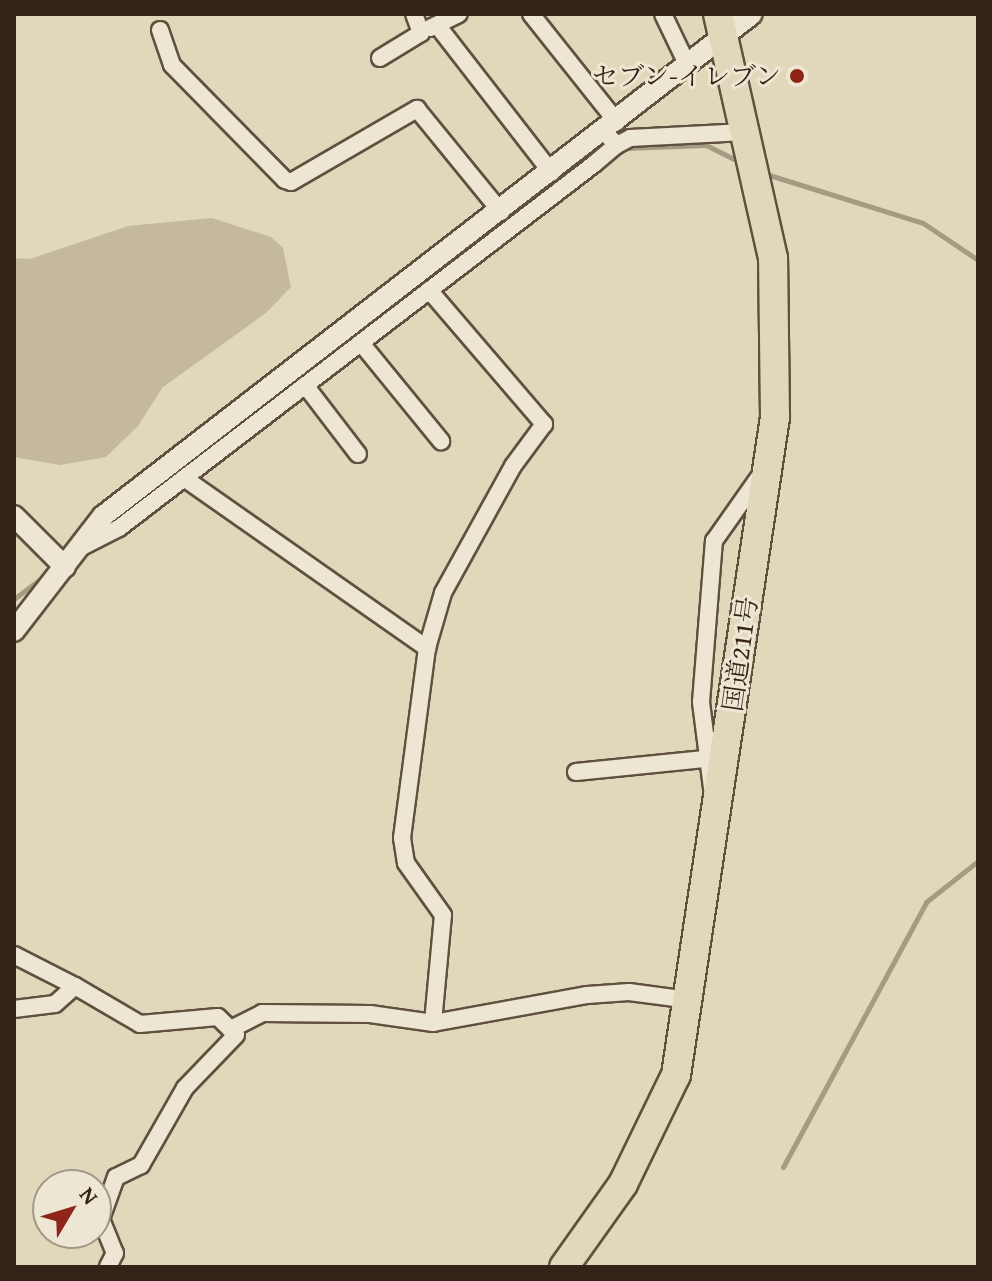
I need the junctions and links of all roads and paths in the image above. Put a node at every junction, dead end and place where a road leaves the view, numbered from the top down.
1 (414, 14) edge
2 (459, 14) edge
3 (531, 14) edge
4 (663, 14) edge
5 (752, 14) edge
6 (720, 24) edge
7 (437, 25) junction
8 (160, 30) dead end
9 (421, 33) junction
10 (380, 58) dead end
11 (686, 62) junction
12 (745, 132) junction
13 (612, 133) junction
14 (552, 173) junction
15 (501, 212) junction
16 (429, 290) junction
17 (361, 343) junction
18 (305, 385) junction
19 (441, 441) dead end
20 (358, 454) dead end
21 (767, 465) junction
22 (184, 478) junction
23 (14, 516) edge
24 (76, 549) junction
25 (65, 567) junction
26 (14, 631) edge
27 (427, 648) junction
28 (704, 759) junction
29 (576, 772) dead end
30 (718, 808) junction
31 (14, 955) edge
32 (75, 986) junction
33 (690, 1000) junction
34 (14, 1009) edge
35 (433, 1023) junction
36 (233, 1028) junction
37 (108, 1267) edge
38 (564, 1267) edge

1 - 9 street
2 - 7 street
3 - 13 street
4 - 11 street
5 - 6 street
6 - 11 street
6 - 12 highway, 国道211号
7 - 9 street
7 - 14 street
8 - 15 street
9 - 10 street
11 - 13 street
12 - 13 street
12 - 21 highway, 国道211号
13 - 14 street
13 - 16 street
14 - 15 street
15 - 24 street
16 - 17 street
16 - 27 street
17 - 18 street
17 - 19 street
18 - 20 street
18 - 22 street
21 - 28 street
21 - 30 highway, 国道211号
22 - 24 street
22 - 27 street
23 - 25 street
24 - 25 street
25 - 26 street
27 - 35 street
28 - 29 street
28 - 30 street
30 - 33 highway, 国道211号
31 - 32 street
32 - 34 street
32 - 36 street
33 - 35 street
33 - 38 highway, 国道211号
35 - 36 street
36 - 37 street

